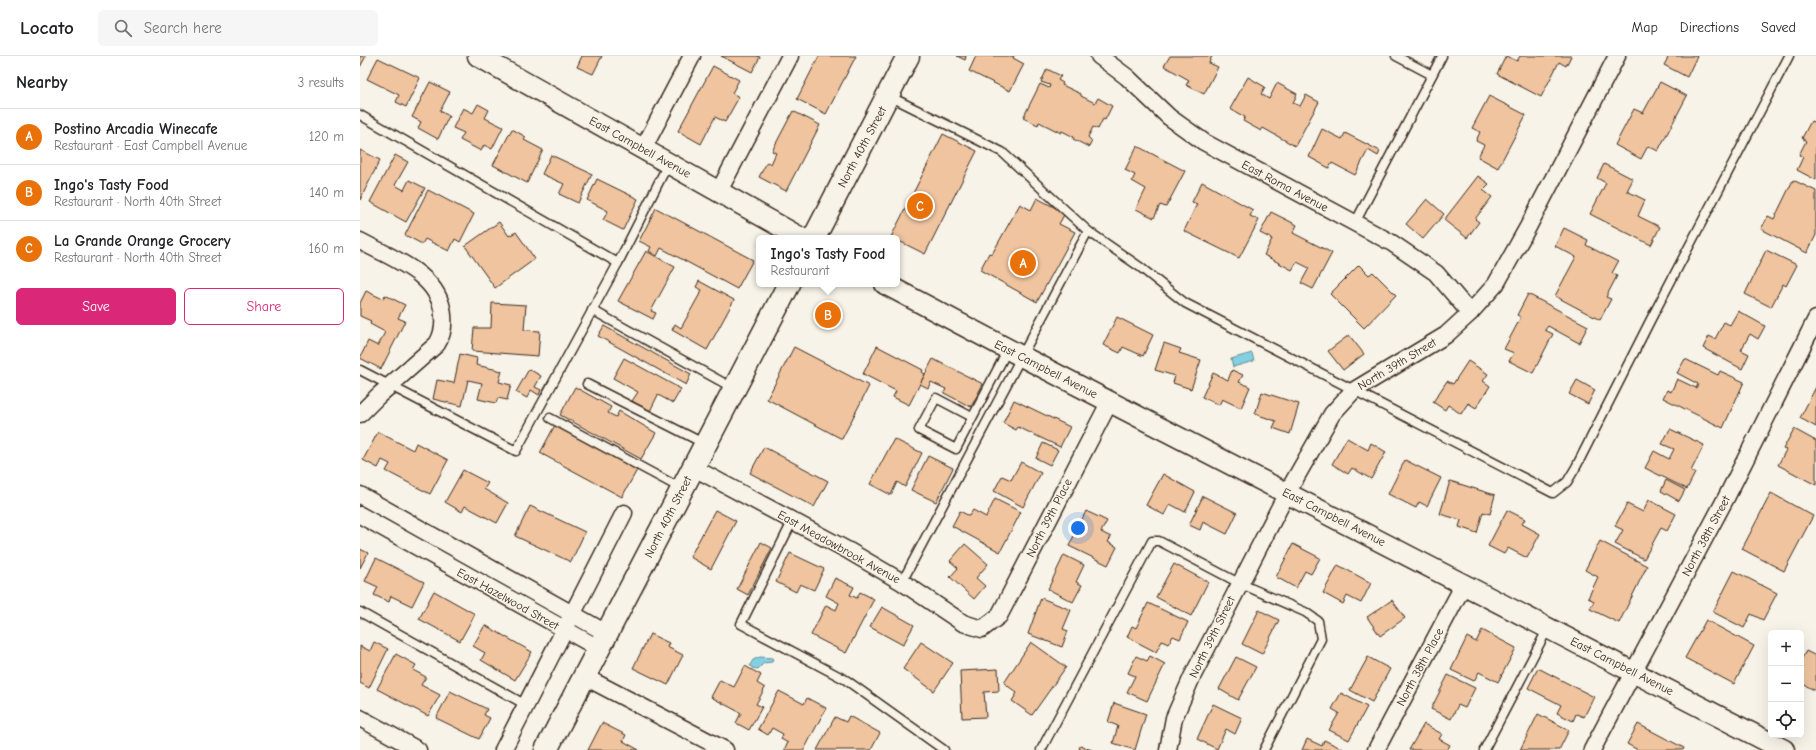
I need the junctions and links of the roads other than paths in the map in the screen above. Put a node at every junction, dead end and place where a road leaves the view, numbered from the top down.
1 (692, 56) edge
2 (790, 56) edge
3 (908, 56) edge
4 (1099, 56) edge
5 (1396, 56) edge
6 (1442, 56) edge
7 (1617, 56) edge
8 (1789, 56) edge
9 (488, 58) edge
10 (1432, 75) junction
11 (889, 96) junction
12 (360, 115) edge
13 (643, 149) junction
14 (668, 164) junction
15 (719, 191) junction
16 (1355, 223) junction
17 (1088, 231) junction
18 (796, 235) edge
19 (816, 235) edge
20 (360, 241) edge
21 (618, 263) junction
22 (787, 287) edge
23 (891, 287) edge
24 (592, 310) junction
25 (1470, 313) junction
26 (1816, 319) edge
27 (1014, 352) junction
28 (360, 370) edge
29 (587, 384) dead end
30 (390, 385) junction
31 (734, 388) junction
32 (1353, 391) junction
33 (1110, 401) junction
34 (360, 414) edge
35 (972, 417) junction
36 (550, 418) dead end
37 (706, 444) junction
38 (694, 468) junction
39 (683, 490) junction
40 (1287, 493) junction
41 (360, 495) edge
42 (624, 513) dead end
43 (360, 515) edge
44 (793, 520) junction
45 (425, 532) junction
46 (416, 548) junction
47 (902, 582) junction
48 (1239, 583) junction
49 (1464, 584) junction
50 (360, 612) edge
51 (573, 616) junction
52 (1548, 627) junction
53 (982, 629) joint
54 (565, 630) junction
55 (604, 641) junction
56 (1635, 672) junction
57 (585, 677) junction
58 (526, 704) junction
59 (360, 718) edge
60 (418, 750) edge
61 (503, 750) edge
62 (546, 750) edge
63 (726, 750) edge
64 (944, 750) edge
65 (1041, 750) edge
66 (1168, 750) edge
67 (1264, 750) edge
68 (1376, 750) edge
69 (1484, 750) edge
70 (1592, 750) edge
71 (1784, 750) edge

1 - 13 street
2 - 15 street
3 - 11 main road, North 40th Street
4 - 16 street, East Roma Avenue
5 - 10 lane
6 - 10 lane
7 - 25 street, North 39th Street
8 - 32 lane
9 - 13 street, East Campbell Avenue
10 - 16 lane
11 - 17 lane
11 - 19 main road, North 40th Street
12 - 21 lane
13 - 14 street, East Campbell Avenue
14 - 15 street, East Campbell Avenue
14 - 21 lane
15 - 18 street, East Campbell Avenue
16 - 25 street, East Roma Avenue
17 - 27 lane
17 - 32 lane
20 - 30 street
21 - 24 lane
22 - 31 main road, North 40th Street
23 - 27 street, East Campbell Avenue
24 - 30 lane
24 - 31 lane
25 - 32 street, North 39th Street
26 - 56 street, North 38th Street
27 - 33 street, East Campbell Avenue
27 - 35 lane
27 - 47 lane
28 - 30 lane
29 - 37 lane
30 - 34 street
31 - 37 main road, North 40th Street
32 - 40 street, North 39th Street
33 - 40 street, East Campbell Avenue
33 - 53 street, North 39th Place
35 - 35 lane
36 - 39 lane
37 - 38 main road, North 40th Street
38 - 39 main road, North 40th Street
38 - 44 street, East Meadowbrook Avenue
39 - 55 main road, North 40th Street
40 - 48 street, North 39th Street
40 - 49 street, East Campbell Avenue
41 - 45 street, East Hazelwood Street
42 - 51 street
43 - 46 street, East Hazelwood Street
44 - 47 street, East Meadowbrook Avenue
44 - 64 lane
45 - 46 street
45 - 51 street, East Hazelwood Street
46 - 54 street, East Hazelwood Street
47 - 53 street, East Meadowbrook Avenue
48 - 65 lane
48 - 66 street, North 39th Street
48 - 67 lane
49 - 52 street, East Campbell Avenue
49 - 68 street, North 38th Place
50 - 58 lane
51 - 54 street
51 - 55 street, East Hazelwood Street
52 - 56 street, East Campbell Avenue
52 - 69 lane
54 - 55 street, East Hazelwood Street
54 - 58 street
55 - 57 main road, North 40th Street
56 - 70 street, North 38th Street
56 - 71 street, East Campbell Avenue
57 - 62 main road, North 40th Street
57 - 63 street
58 - 61 street
59 - 60 street

